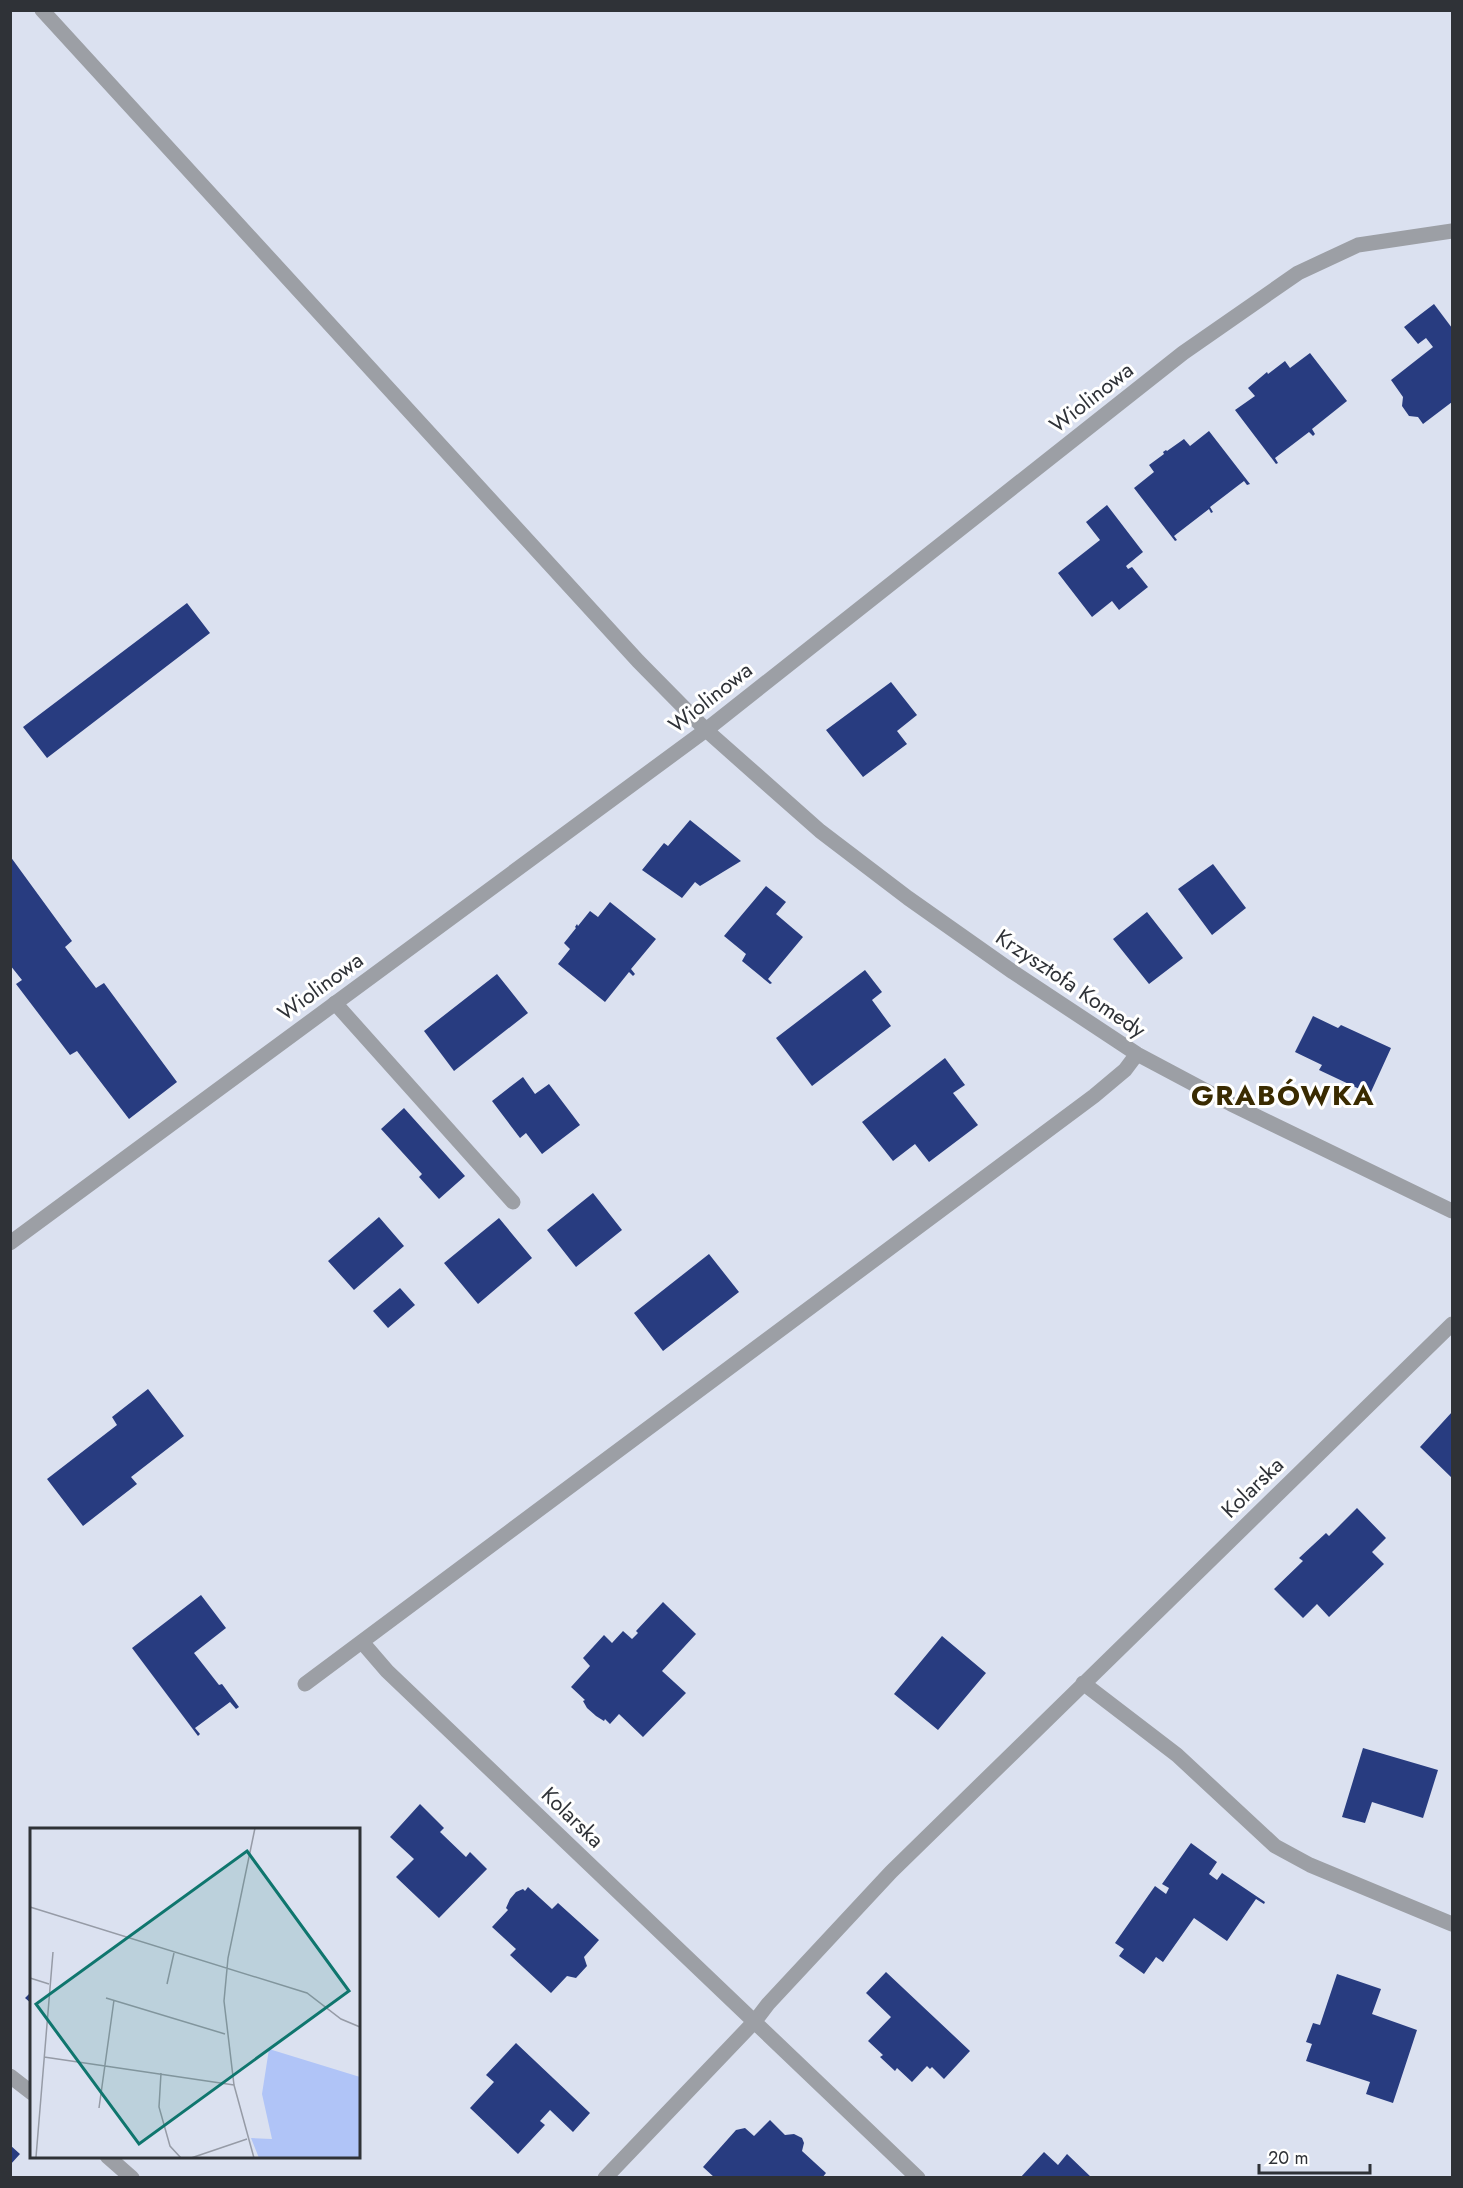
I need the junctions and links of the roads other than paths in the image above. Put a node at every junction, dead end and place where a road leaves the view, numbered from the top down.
1 (42, 10) edge
2 (1452, 231) edge
3 (706, 730) junction
4 (335, 1003) junction
5 (1137, 1054) junction
6 (513, 1202) dead end
7 (1452, 1211) edge
8 (10, 1243) edge
9 (1452, 1324) edge
10 (362, 1642) junction
11 (1083, 1683) junction
12 (305, 1684) dead end
13 (1452, 1924) edge
14 (755, 2021) junction
15 (10, 2076) edge
16 (30, 2091) edge
17 (108, 2158) edge
18 (132, 2178) edge
19 (605, 2178) edge
20 (918, 2178) edge

1 - 3 street, Krzysztofa Komedy
2 - 3 street, Wiolinowa
3 - 4 street, Wiolinowa
3 - 5 street, Krzysztofa Komedy
4 - 6 street
4 - 8 street, Wiolinowa
5 - 7 street, Krzysztofa Komedy
5 - 10 street
9 - 11 street, Kolarska
10 - 12 street
10 - 14 street, Kolarska
11 - 13 street
11 - 14 street, Kolarska
14 - 19 street, Kolarska
14 - 20 street, Kolarska
15 - 16 street
17 - 18 street

